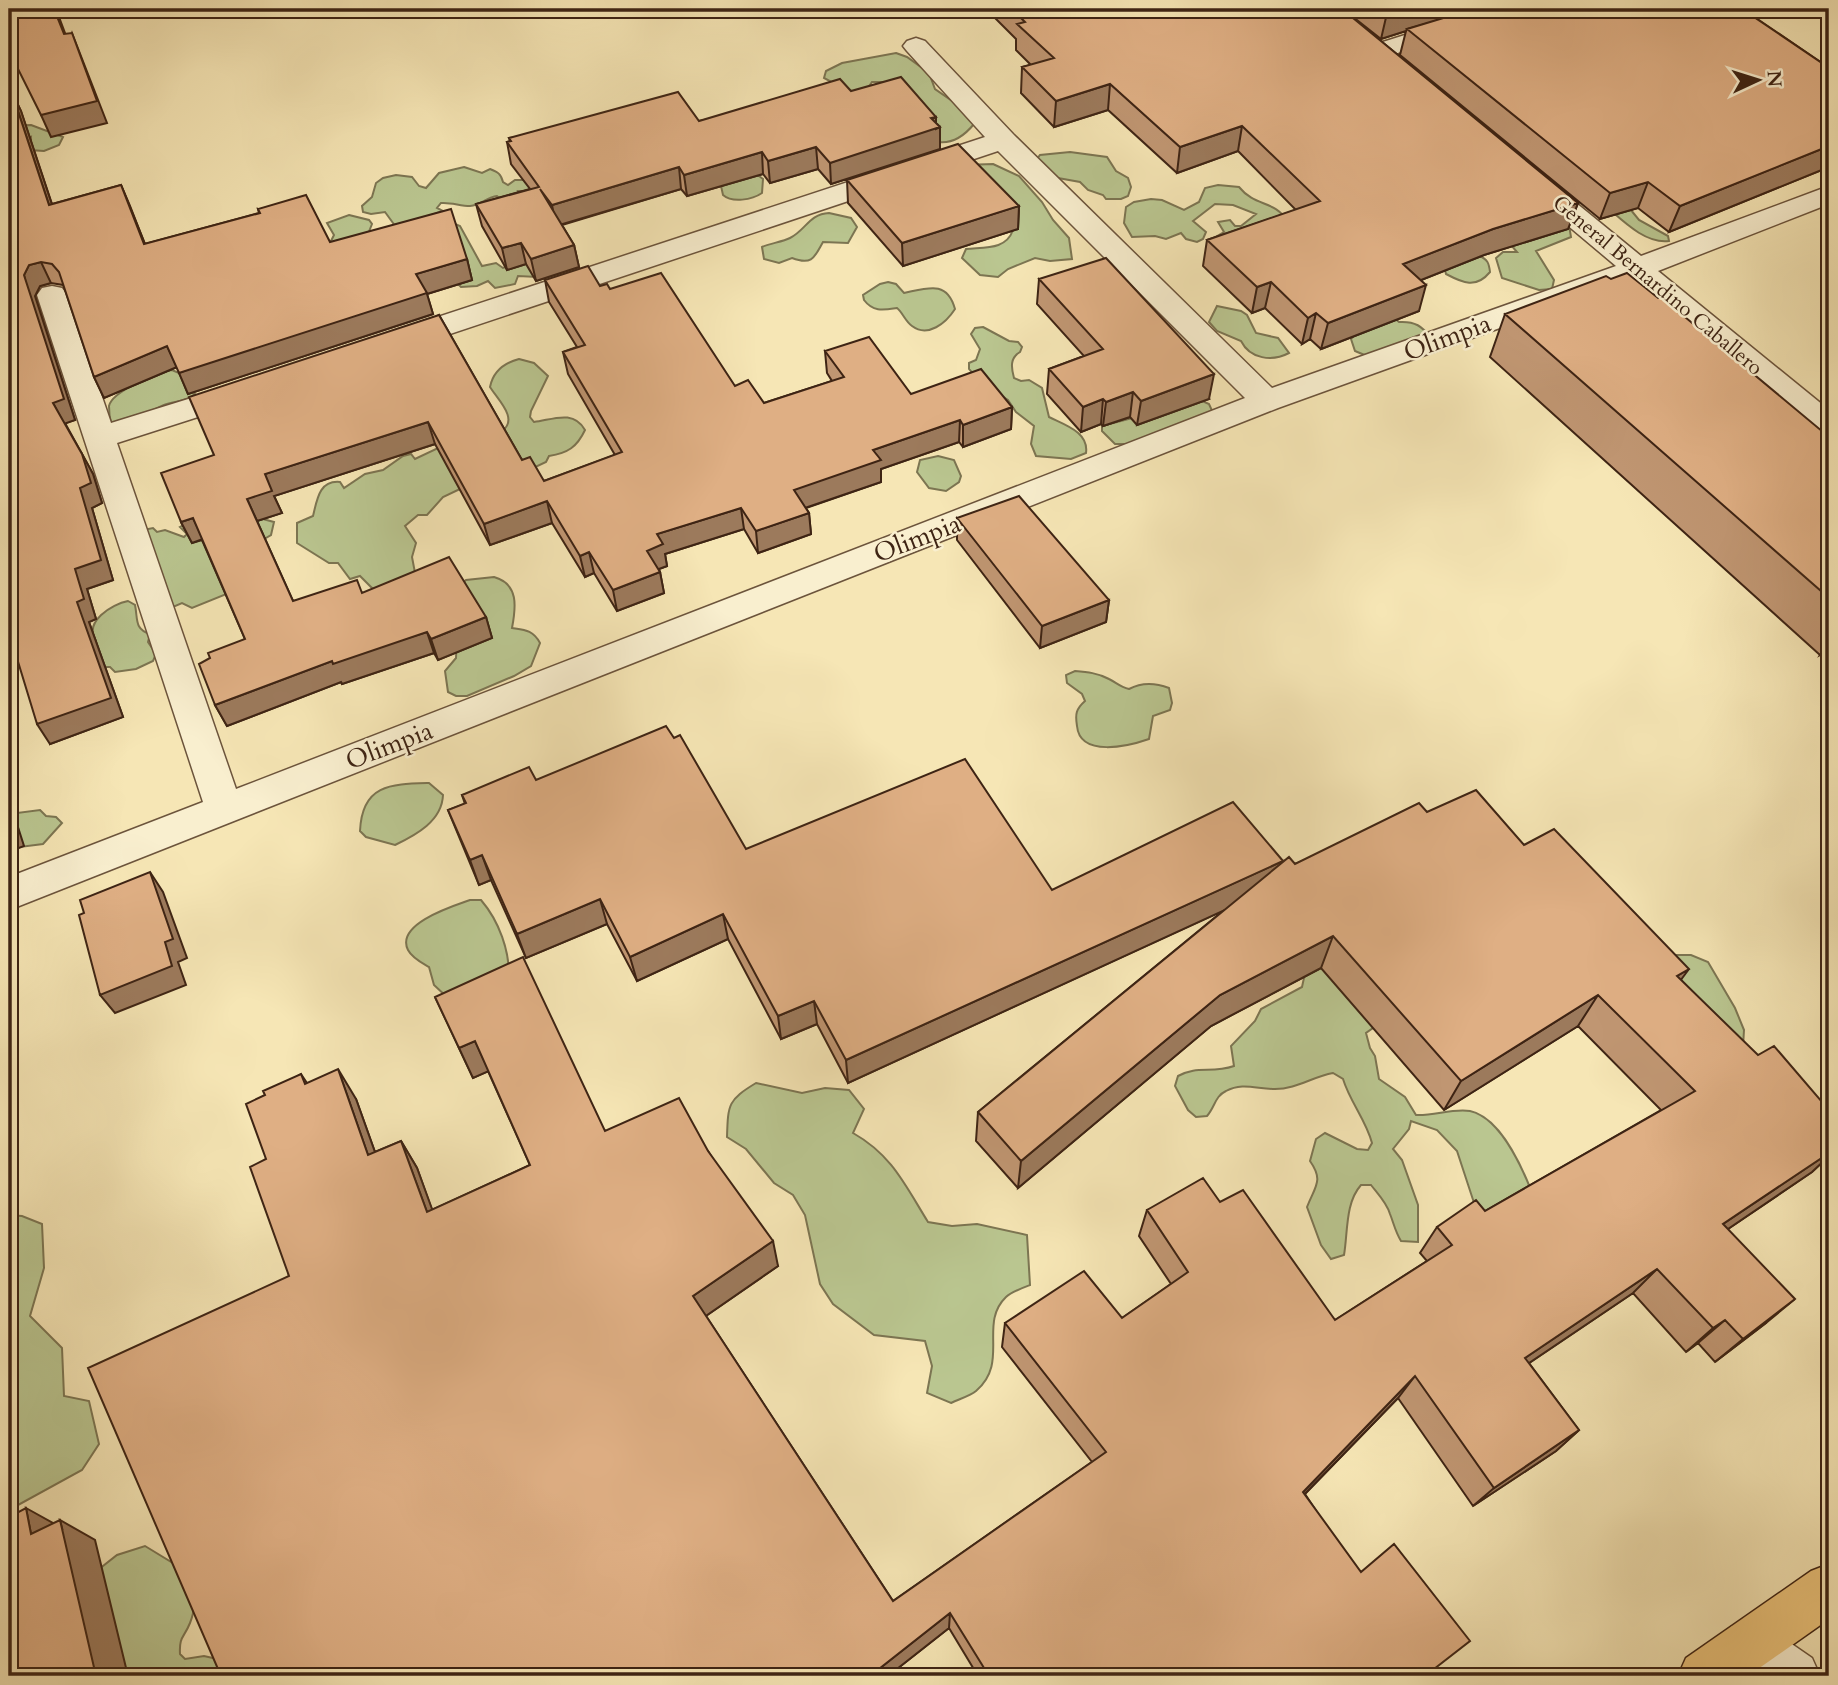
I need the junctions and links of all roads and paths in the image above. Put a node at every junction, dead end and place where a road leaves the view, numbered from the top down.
1 (1512, 9) edge
2 (916, 46) dead end
3 (1376, 52) edge
4 (1003, 140) junction
5 (1512, 165) edge
6 (1829, 194) edge
7 (1638, 268) junction
8 (52, 295) dead end
9 (366, 351) edge
10 (273, 382) edge
11 (1267, 401) junction
12 (1829, 427) edge
13 (100, 437) junction
14 (224, 809) junction
15 (9, 894) edge
16 (1829, 1589) edge
17 (1749, 1645) junction
18 (1704, 1676) edge
19 (1794, 1676) edge

1 - 3 street
2 - 4 street
4 - 9 street
4 - 11 street
5 - 7 street, General Bernardino Caballero
6 - 7 street, Olimpia
7 - 11 street, Olimpia
7 - 12 street, General Bernardino Caballero
8 - 13 street
10 - 13 street
11 - 14 street, Olimpia
13 - 14 street
14 - 15 street, Olimpia
16 - 17 main road
17 - 18 main road
17 - 19 street

